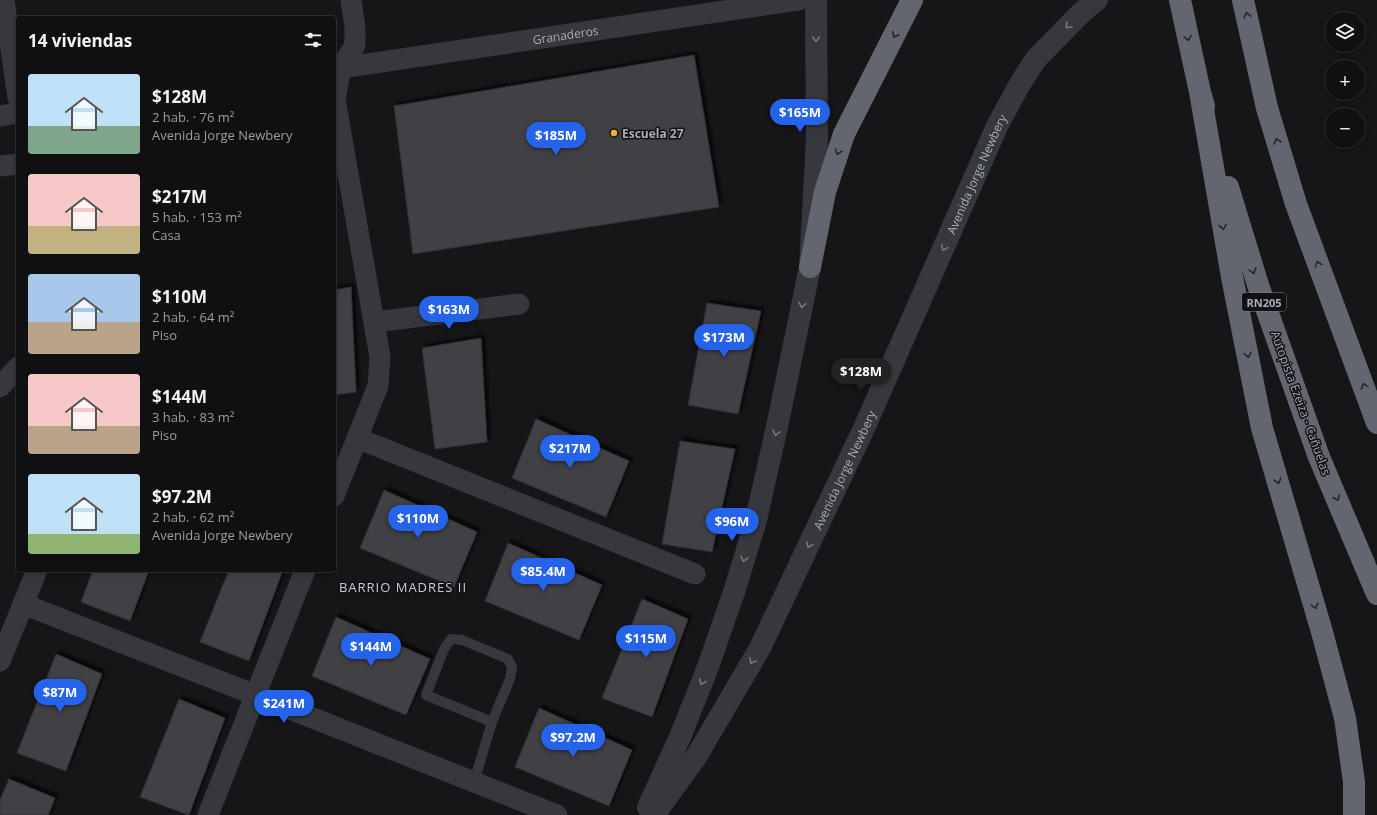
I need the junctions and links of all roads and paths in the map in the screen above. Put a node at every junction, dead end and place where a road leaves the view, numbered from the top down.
1 (4, 0) edge
2 (351, 0) edge
3 (798, 0) edge
4 (816, 0) edge
5 (912, 0) edge
6 (1097, 0) edge
7 (1180, 0) edge
8 (1243, 0) edge
9 (338, 69) edge
10 (16, 84) edge
11 (336, 89) edge
12 (1200, 92) junction
13 (336, 105) edge
14 (16, 113) edge
15 (0, 116) edge
16 (16, 164) edge
17 (0, 166) edge
18 (810, 267) junction
19 (519, 304) dead end
20 (374, 322) junction
21 (16, 369) edge
22 (0, 386) edge
23 (1377, 423) edge
24 (357, 438) junction
25 (336, 491) edge
26 (36, 572) edge
27 (304, 572) edge
28 (695, 574) dead end
29 (1377, 594) edge
30 (23, 604) junction
31 (0, 661) edge
32 (255, 695) junction
33 (492, 722) junction
34 (474, 782) junction
35 (208, 815) edge
36 (556, 815) edge
37 (644, 815) edge
38 (654, 815) edge
39 (1354, 815) edge

1 - 10 street
2 - 9 street
3 - 9 street, Granaderos
4 -> 18 street
5 -> 18 highway
6 -> 38 street, Avenida Jorge Newbery
7 -> 12 highway, Autopista Ezeiza - Cañuelas / RN205
23 -> 8 highway
9 - 11 street
12 -> 29 highway, Autopista Ezeiza - Cañuelas / RN205
12 -> 39 highway
13 - 20 street
14 - 15 street
16 - 17 street
18 -> 37 street
19 - 20 street
20 - 24 street
21 - 22 street
24 - 25 street
24 - 28 street
26 - 30 street
27 - 32 street
30 - 31 street
30 - 32 street
32 - 34 street
32 - 35 street
33 - 33 lane
33 - 34 lane
34 - 36 street

